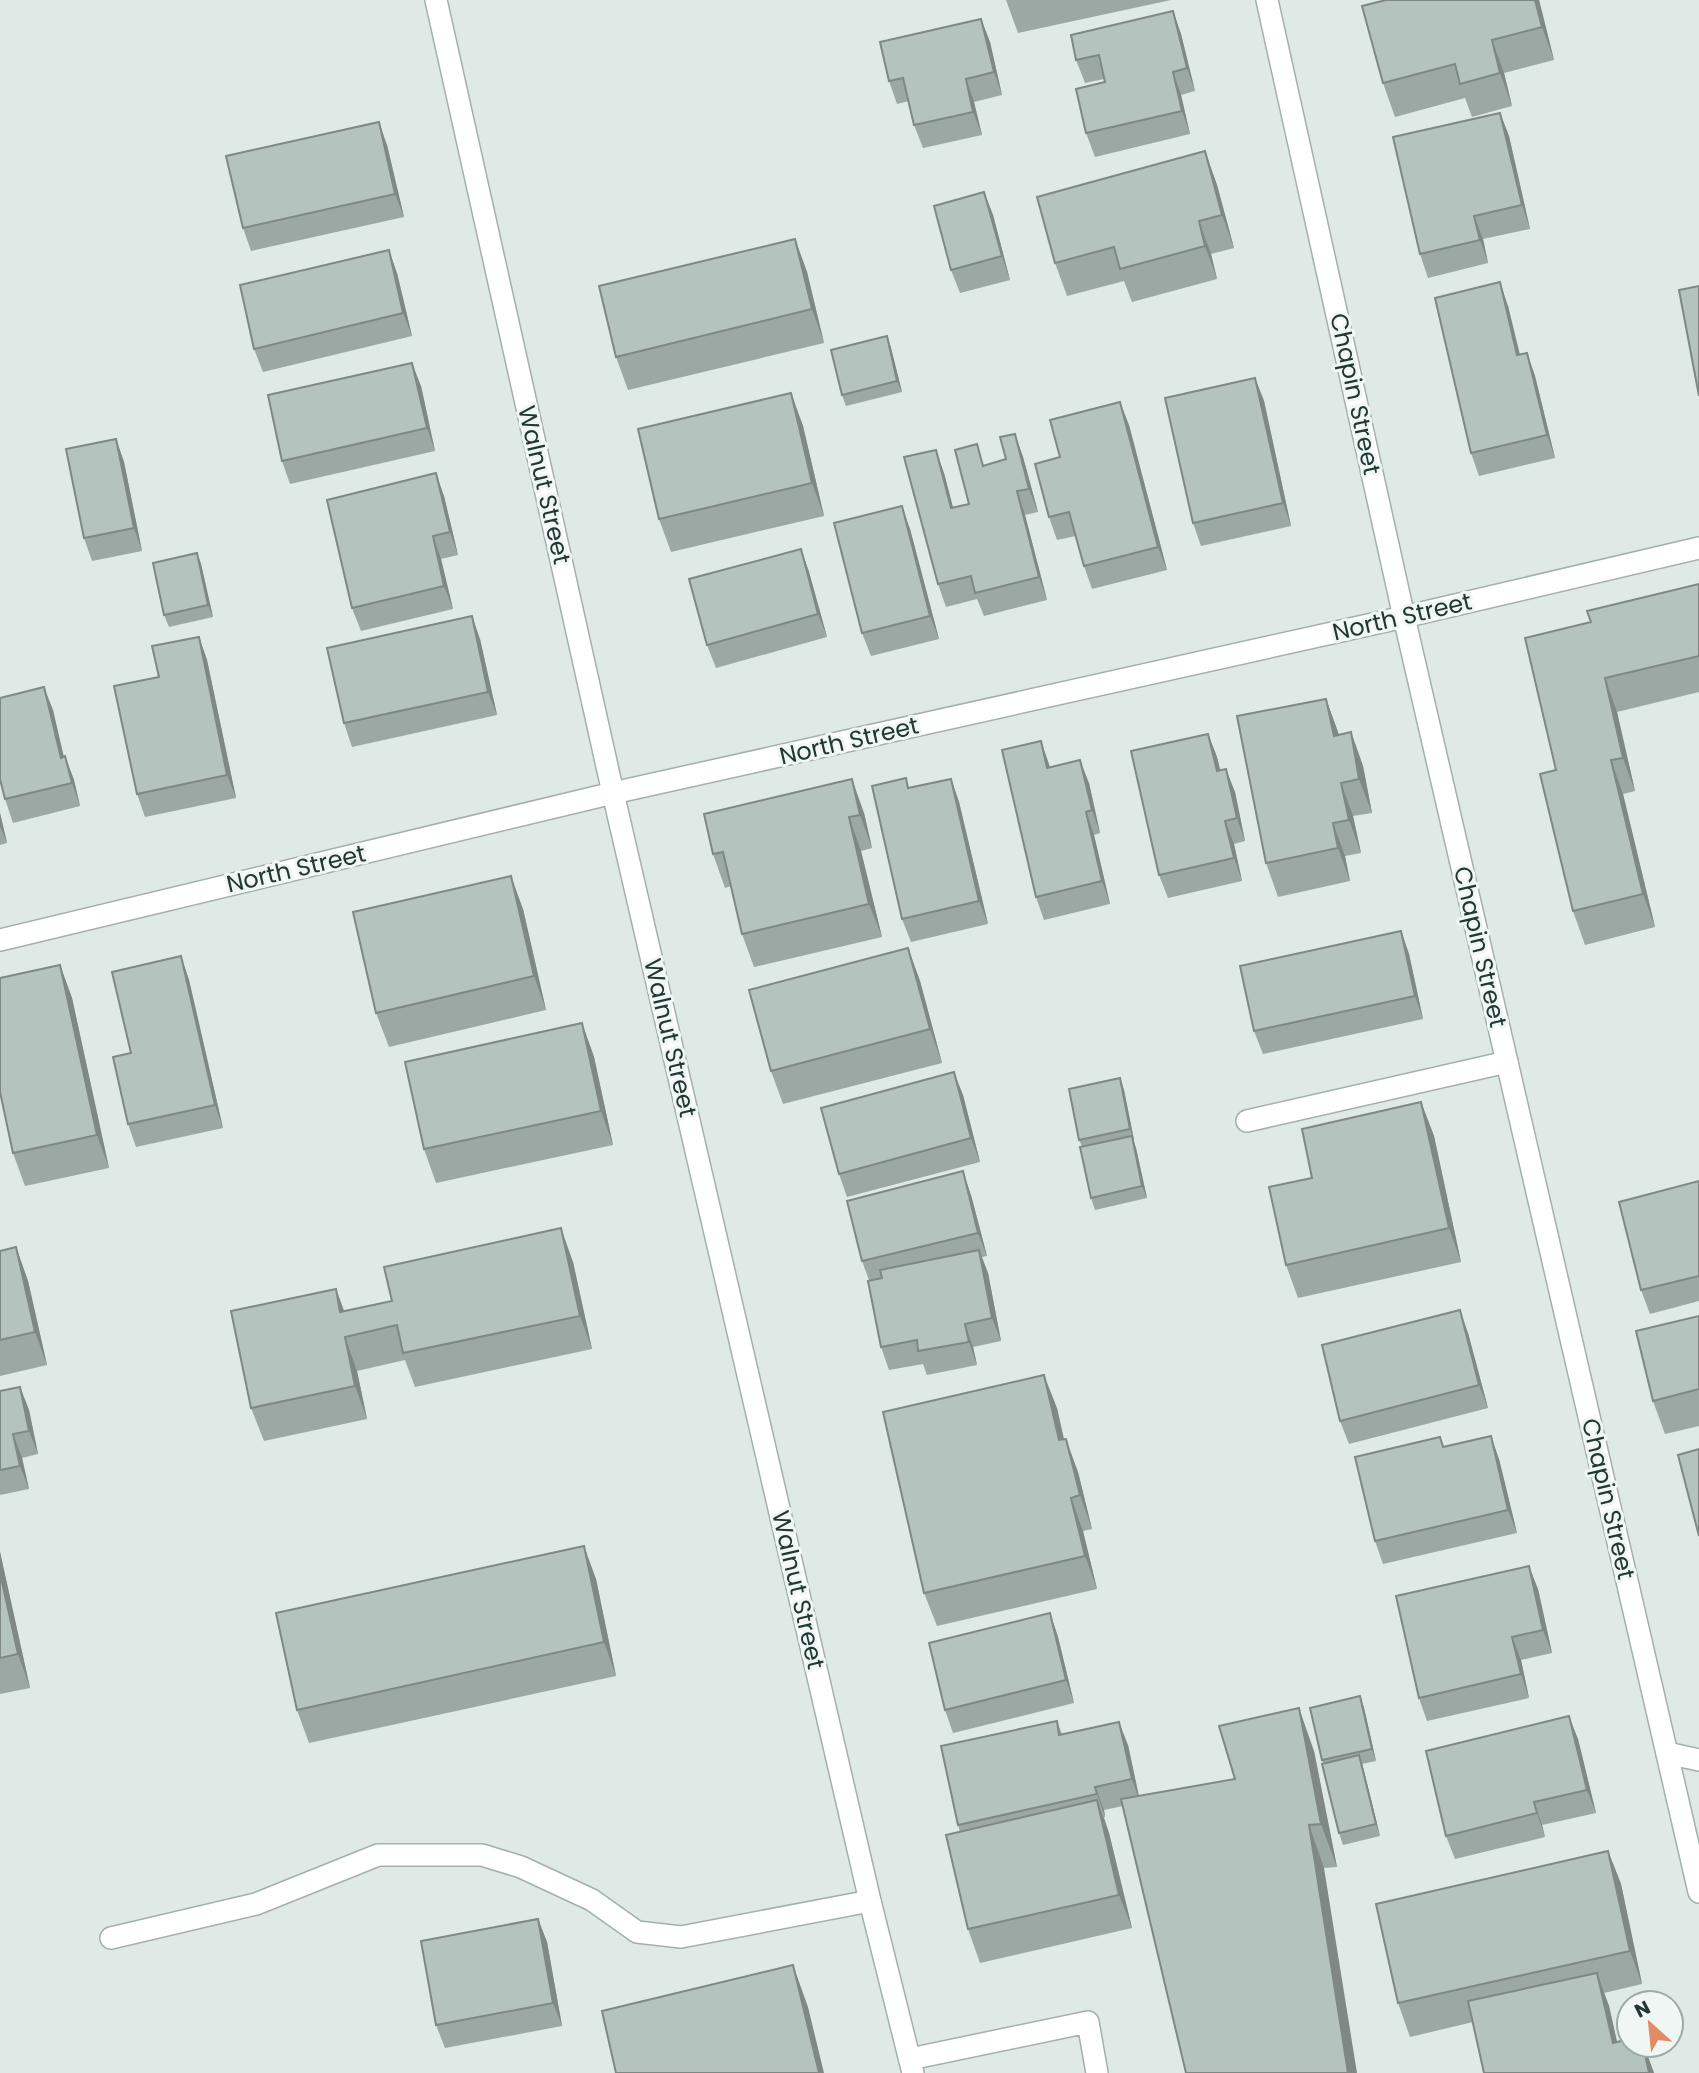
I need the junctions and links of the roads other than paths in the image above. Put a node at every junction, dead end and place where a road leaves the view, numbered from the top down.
1 (436, 0) edge
2 (1268, 0) edge
3 (1699, 548) edge
4 (1404, 617) junction
5 (613, 793) junction
6 (0, 940) edge
7 (1507, 1062) junction
8 (1247, 1121) dead end
9 (1667, 1753) junction
10 (1699, 1760) edge
11 (1699, 1892) edge
12 (870, 1901) junction
13 (111, 1938) dead end
14 (911, 2066) edge
15 (1097, 2073) edge

1 - 5 street, Walnut Street
2 - 4 street, Chapin Street
3 - 4 street, North Street
4 - 5 street, North Street
4 - 7 street, Chapin Street
5 - 6 street, North Street
5 - 12 street, Walnut Street
7 - 8 street
7 - 9 street, Chapin Street
9 - 10 street
9 - 11 street, Chapin Street
12 - 13 street
12 - 14 street, Walnut Street
14 - 15 street

